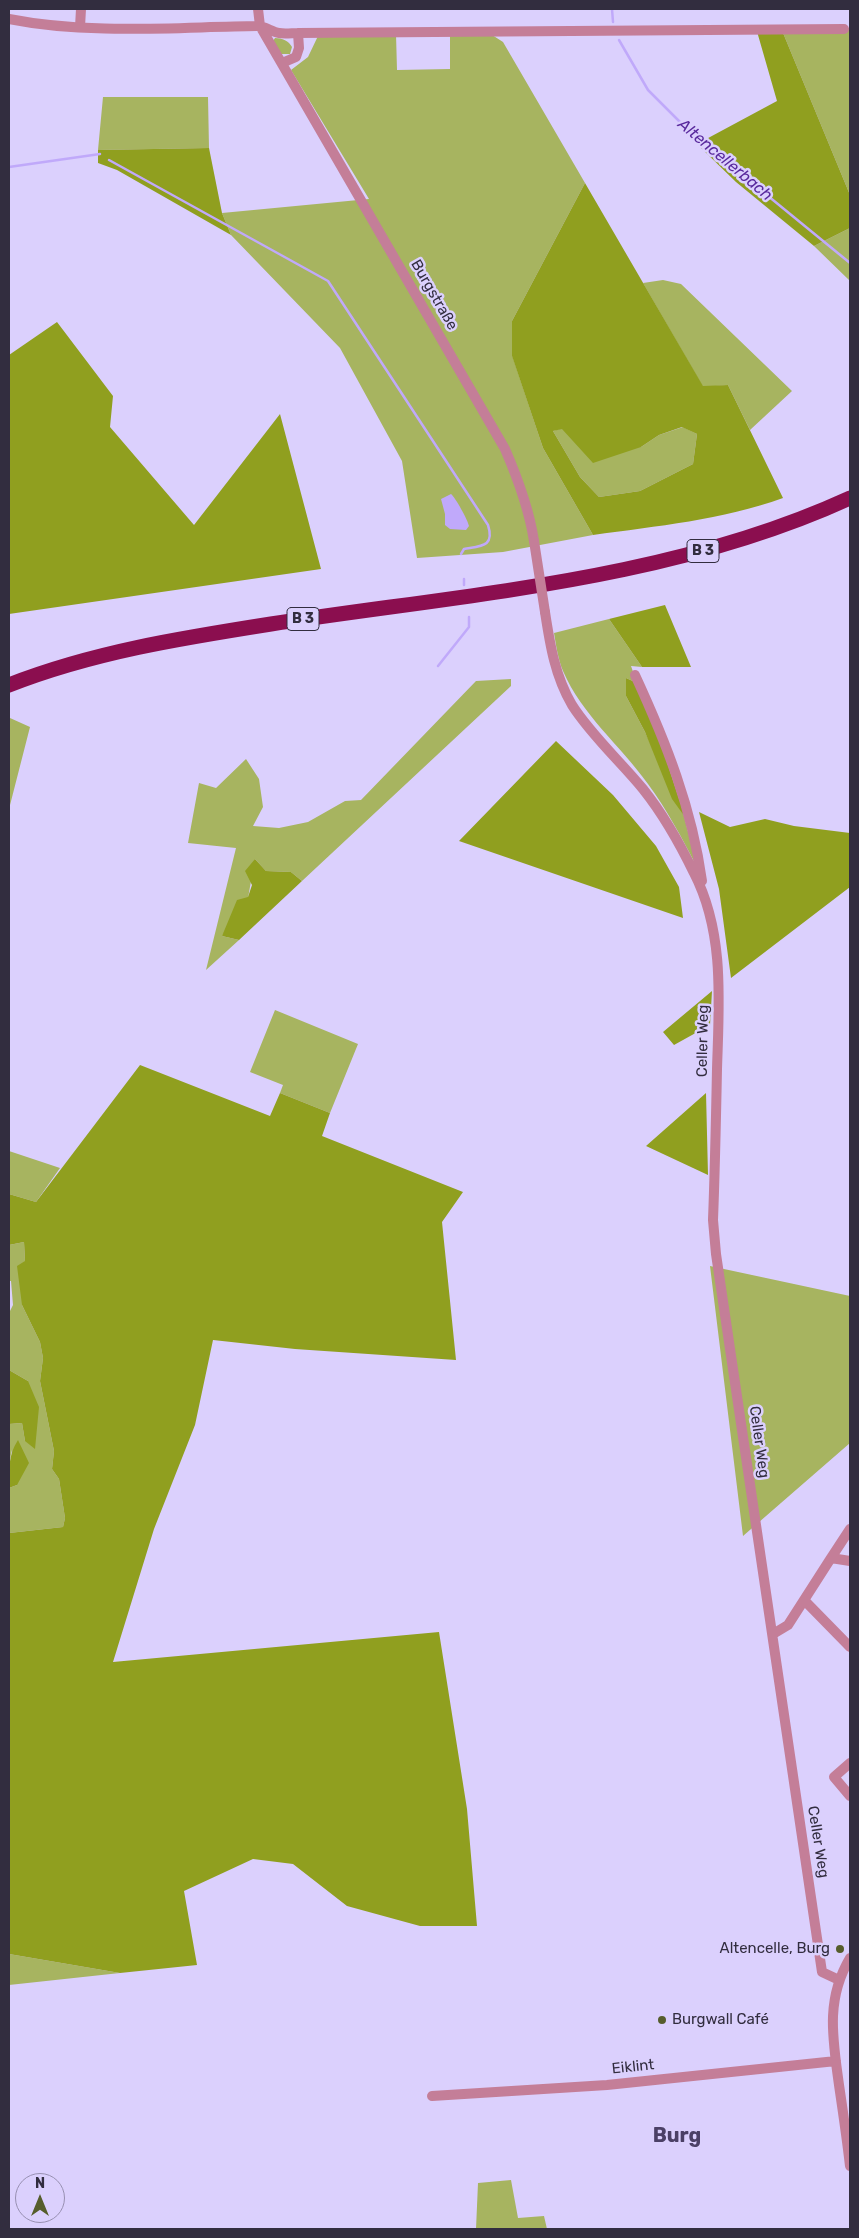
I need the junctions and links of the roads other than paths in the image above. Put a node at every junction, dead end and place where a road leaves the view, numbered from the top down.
1 (81, 9) edge
2 (258, 9) edge
3 (9, 19) edge
4 (260, 26) junction
5 (80, 27) junction
6 (844, 29) dead end
7 (298, 33) junction
8 (282, 63) junction
9 (850, 498) edge
10 (545, 612) joint
11 (636, 675) dead end
12 (9, 684) edge
13 (704, 894) junction
14 (850, 1529) edge
15 (831, 1558) junction
16 (850, 1561) edge
17 (805, 1601) junction
18 (773, 1634) junction
19 (850, 1647) edge
20 (850, 1763) edge
21 (850, 1796) edge
22 (850, 1958) edge
23 (840, 1980) junction
24 (836, 2061) junction
25 (432, 2096) dead end
26 (850, 2166) edge

1 - 5 street
2 - 4 street, Burgstraße
3 - 5 street
4 - 5 street
4 - 7 street
4 - 8 street, Burgstraße
6 - 7 street
7 - 8 street
8 - 10 street, Burgstraße, bridge
9 - 12 highway, B 3
10 - 13 street, Celler Weg
11 - 13 street, Celler Weg
13 - 18 street, Celler Weg
14 - 15 street
15 - 16 street
15 - 17 street
17 - 18 street
17 - 19 street
18 - 23 street, Celler Weg
20 - 21 street
22 - 23 street
23 - 24 street
24 - 25 street, Eiklint
24 - 26 street

